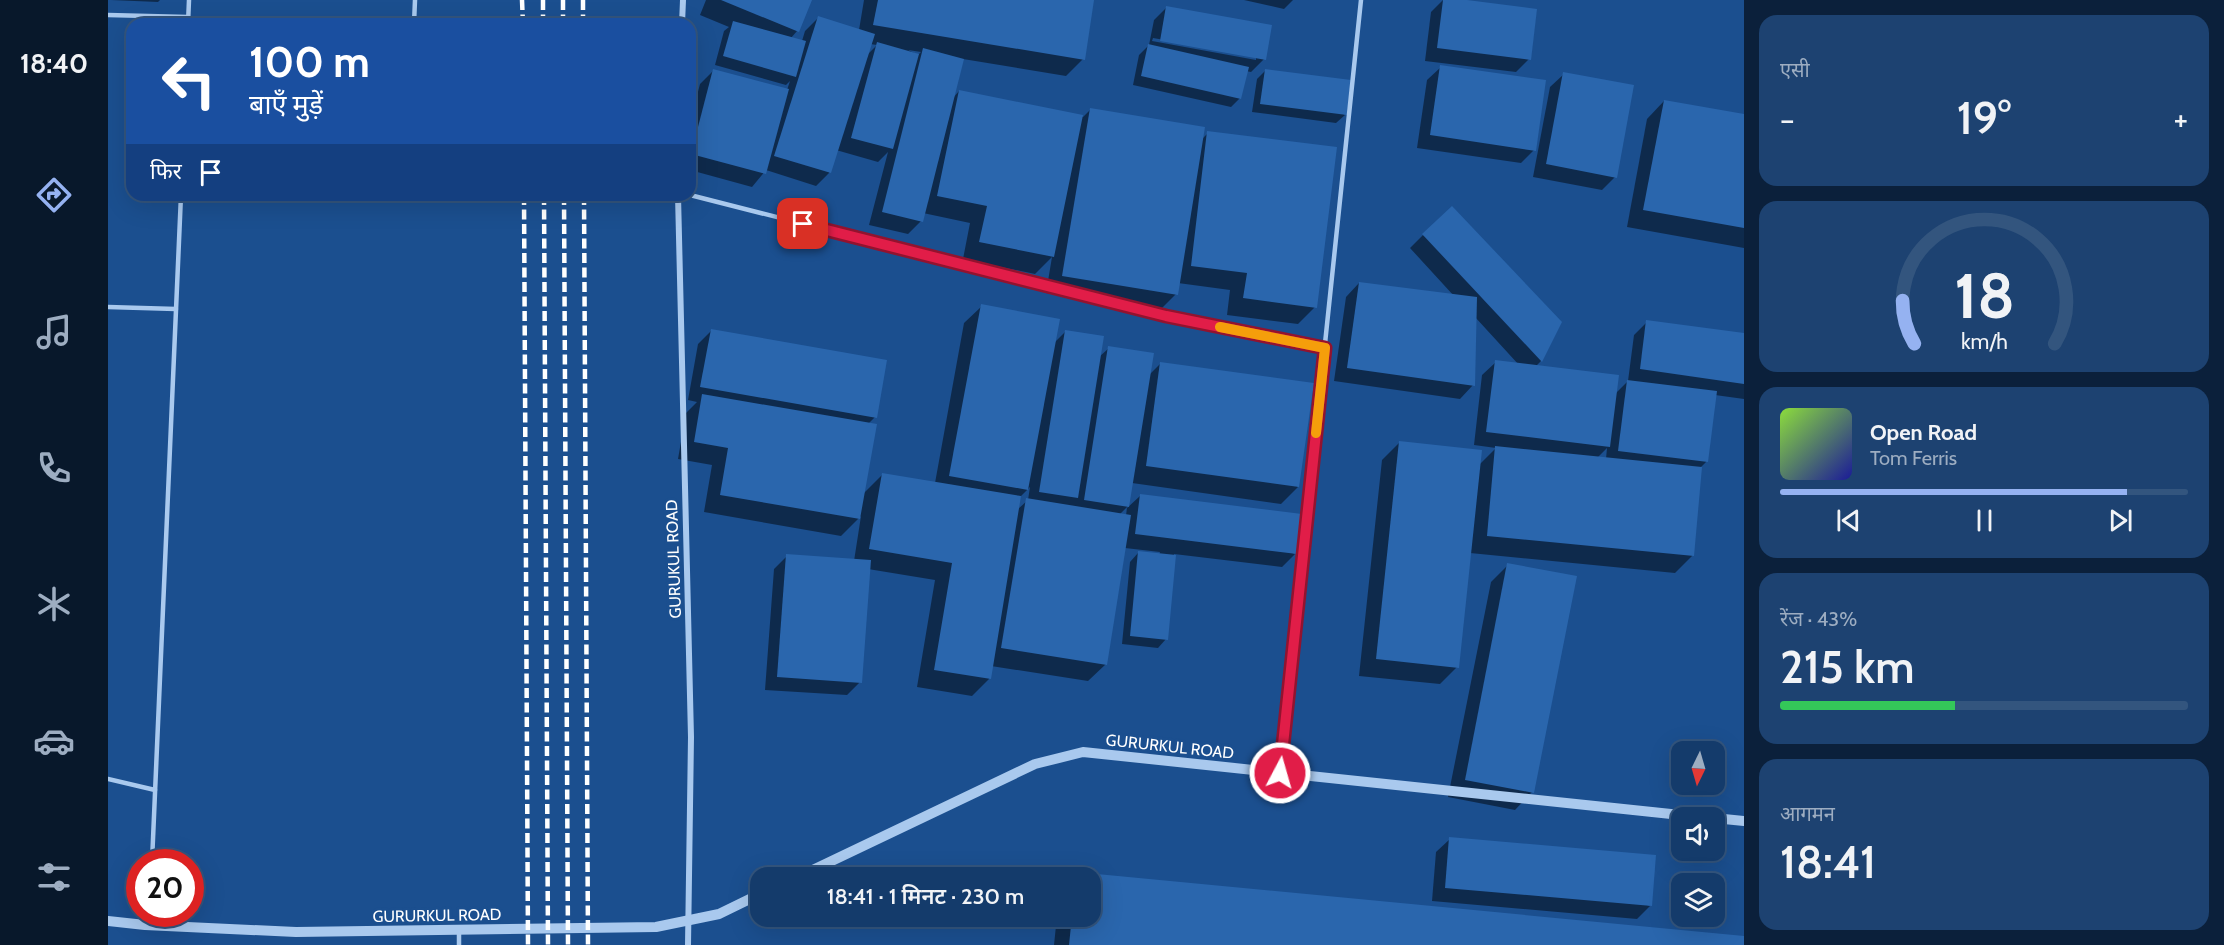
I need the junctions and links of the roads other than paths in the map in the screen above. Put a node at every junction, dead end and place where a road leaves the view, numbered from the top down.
1 (189, 0) edge
2 (415, 0) edge
3 (683, 0) edge
4 (1361, 0) edge
5 (108, 15) edge
6 (188, 17) joint
7 (414, 18) edge
8 (682, 18) edge
9 (696, 197) edge
10 (181, 201) edge
11 (678, 201) edge
12 (108, 307) edge
13 (176, 309) junction
14 (1325, 348) junction
15 (1280, 773) junction
16 (108, 779) edge
17 (155, 790) junction
18 (1671, 814) edge
19 (1725, 819) edge
20 (1744, 821) edge
21 (153, 849) edge
22 (819, 867) edge
23 (750, 899) edge
24 (108, 921) edge
25 (688, 922) junction
26 (459, 930) junction
27 (459, 945) edge
28 (688, 945) edge

1 - 6 lane
2 - 7 lane
3 - 8 street
4 - 14 lane
5 - 6 lane
9 - 14 lane
10 - 13 lane
11 - 25 street, GURUKUL ROAD
12 - 13 lane
13 - 17 lane
14 - 15 lane
15 - 18 street, GURURKUL ROAD
15 - 22 street, GURURKUL ROAD
16 - 17 lane
17 - 21 lane
19 - 20 street
23 - 25 street, GURURKUL ROAD
24 - 26 street, GURURKUL ROAD
25 - 26 street, GURURKUL ROAD
25 - 28 street, GURUKUL ROAD
26 - 27 lane

